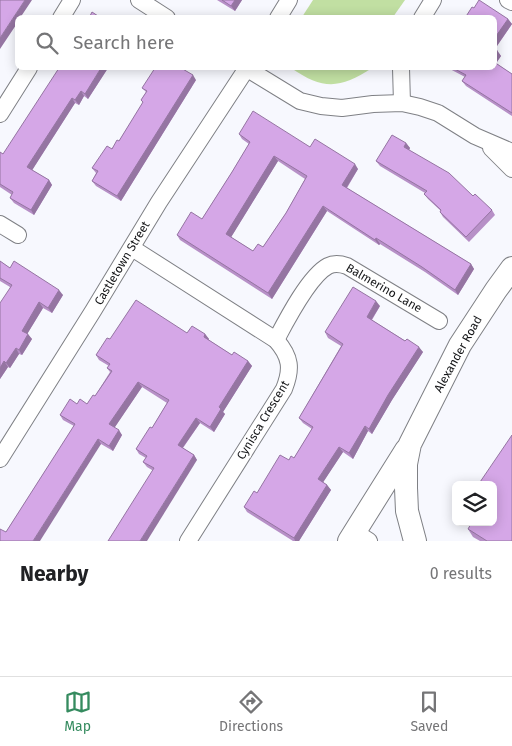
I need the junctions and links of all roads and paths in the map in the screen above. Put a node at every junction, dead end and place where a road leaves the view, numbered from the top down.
1 (72, 0) edge
2 (139, 0) edge
3 (289, 0) edge
4 (433, 0) edge
5 (508, 0) edge
6 (512, 2) edge
7 (63, 15) edge
8 (162, 15) edge
9 (280, 15) edge
10 (424, 15) edge
11 (29, 70) edge
12 (246, 70) edge
13 (250, 70) edge
14 (401, 70) edge
15 (402, 103) junction
16 (0, 114) edge
17 (475, 136) junction
18 (512, 152) edge
19 (512, 169) edge
20 (0, 224) edge
21 (18, 235) dead end
22 (132, 248) junction
23 (512, 268) edge
24 (512, 288) edge
25 (439, 321) dead end
26 (276, 340) junction
27 (410, 444) junction
28 (0, 459) edge
29 (358, 538) edge
30 (188, 541) edge
31 (414, 541) edge

1 - 7 street
2 - 8 street
3 - 9 street
4 - 10 street
5 - 6 street
11 - 16 street
12 - 22 street, Castletown Street
13 - 15 street
14 - 15 street
15 - 17 street
17 - 18 street
17 - 19 street
20 - 21 street
22 - 26 street, Cynisca Crescent
22 - 28 street, Castletown Street
23 - 27 street, Alexander Road
24 - 27 street, Alexander Road
25 - 26 street, Balmerino Lane
26 - 30 street, Cynisca Crescent
27 - 29 street, Alexander Road
27 - 31 street

